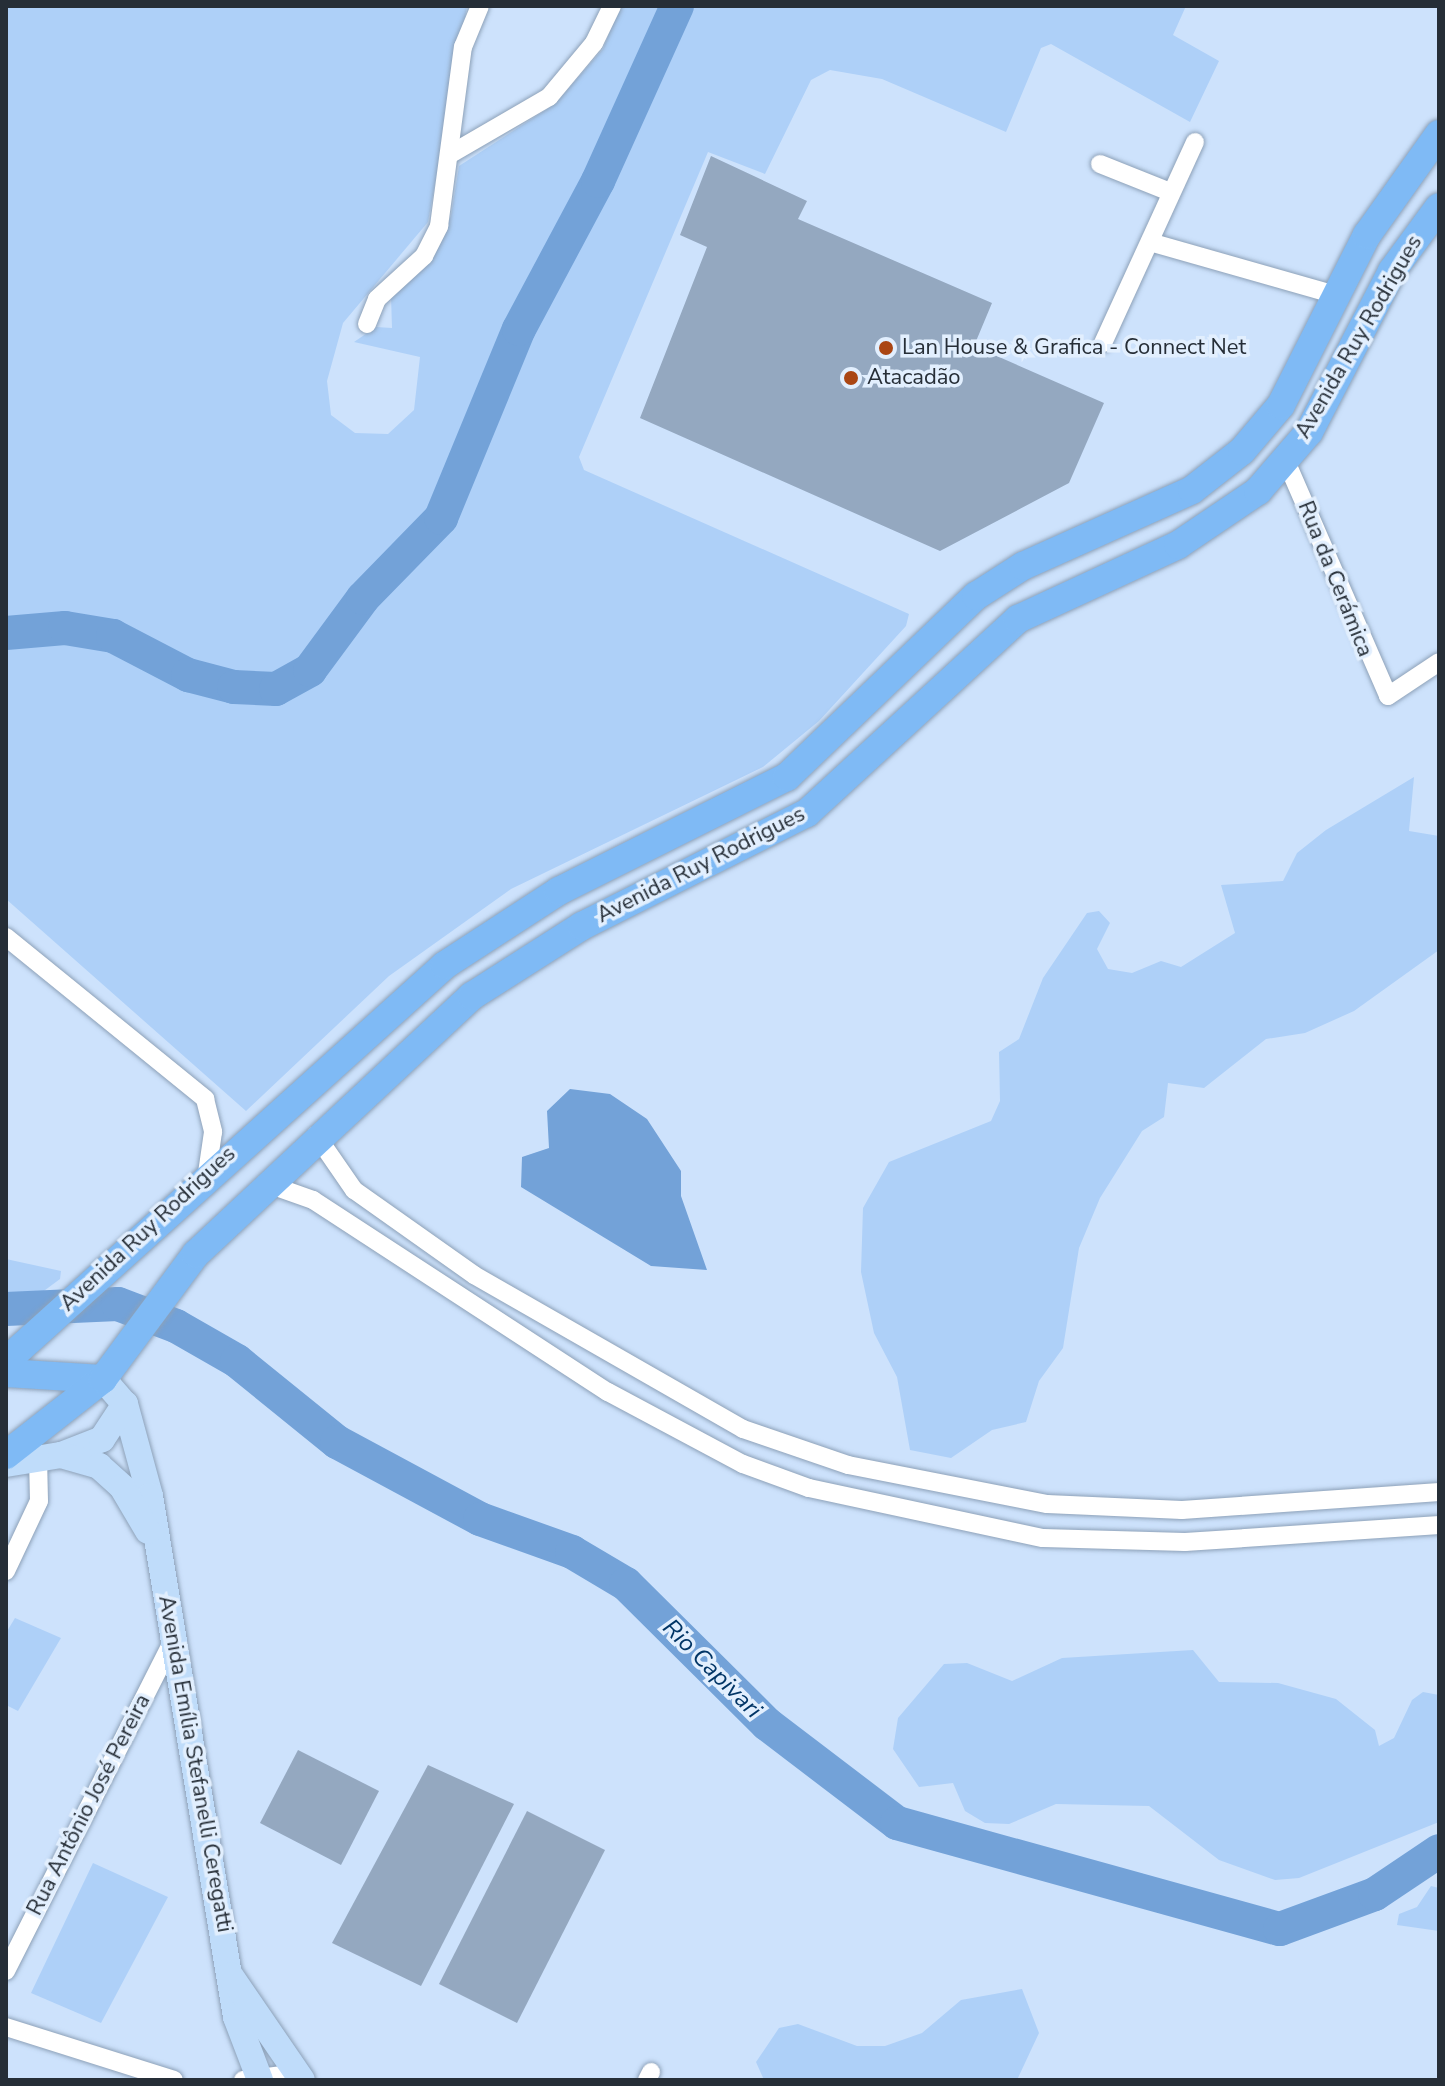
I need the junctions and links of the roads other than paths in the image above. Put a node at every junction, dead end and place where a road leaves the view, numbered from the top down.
1 (480, 6) edge
2 (612, 6) edge
3 (1439, 134) edge
4 (1195, 142) dead end
5 (449, 155) junction
6 (1100, 164) dead end
7 (1170, 192) junction
8 (1439, 207) edge
9 (1150, 242) junction
10 (1336, 295) junction
11 (367, 324) dead end
12 (1103, 343) dead end
13 (1286, 461) junction
14 (1439, 662) edge
15 (6, 937) edge
16 (316, 1135) junction
17 (207, 1173) junction
18 (265, 1183) junction
19 (6, 1361) edge
20 (6, 1373) edge
21 (103, 1379) junction
22 (125, 1404) junction
23 (6, 1455) edge
24 (49, 1456) junction
25 (6, 1464) edge
26 (848, 1465) junction
27 (1439, 1492) edge
28 (845, 1498) junction
29 (1047, 1504) junction
30 (1439, 1525) edge
31 (1043, 1538) junction
32 (159, 1552) junction
33 (6, 1571) edge
34 (173, 1640) junction
35 (6, 1971) edge
36 (230, 1975) junction
37 (6, 2027) edge
38 (299, 2076) edge
39 (253, 2078) edge
40 (174, 2080) edge

1 - 5 street
2 - 5 street
3 - 10 main road, Avenida Ruy Rodrigues
4 - 7 street
5 - 11 street
6 - 7 street
7 - 9 street
8 - 13 main road, Avenida Ruy Rodrigues
9 - 10 street
9 - 12 street
10 - 17 main road, Avenida Ruy Rodrigues
13 - 14 street, Rua da Cerámica
13 - 16 main road, Avenida Ruy Rodrigues
15 - 17 street
16 - 18 main road, Avenida Ruy Rodrigues
16 - 26 street
17 - 19 main road, Avenida Ruy Rodrigues
18 - 21 main road, Avenida Ruy Rodrigues
18 - 28 street
20 - 21 main road
21 - 22 street, Avenida Emília Stefanelli Ceregatti
21 - 23 main road, Avenida Ruy Rodrigues
22 - 24 street
22 - 32 street, Avenida Emília Stefanelli Ceregatti
24 - 25 street
24 - 32 street, Avenida Emília Stefanelli Ceregatti
24 - 33 street
26 - 28 street
26 - 29 street
27 - 29 street
28 - 31 street
29 - 31 street
30 - 31 street
32 - 34 street, Avenida Emília Stefanelli Ceregatti
34 - 35 street, Rua Antônio José Pereira
34 - 36 street, Avenida Emília Stefanelli Ceregatti
36 - 38 street, Avenida Emília Stefanelli Ceregatti
36 - 39 street, Avenida Emília Stefanelli Ceregatti
37 - 40 street
38 - 39 street

